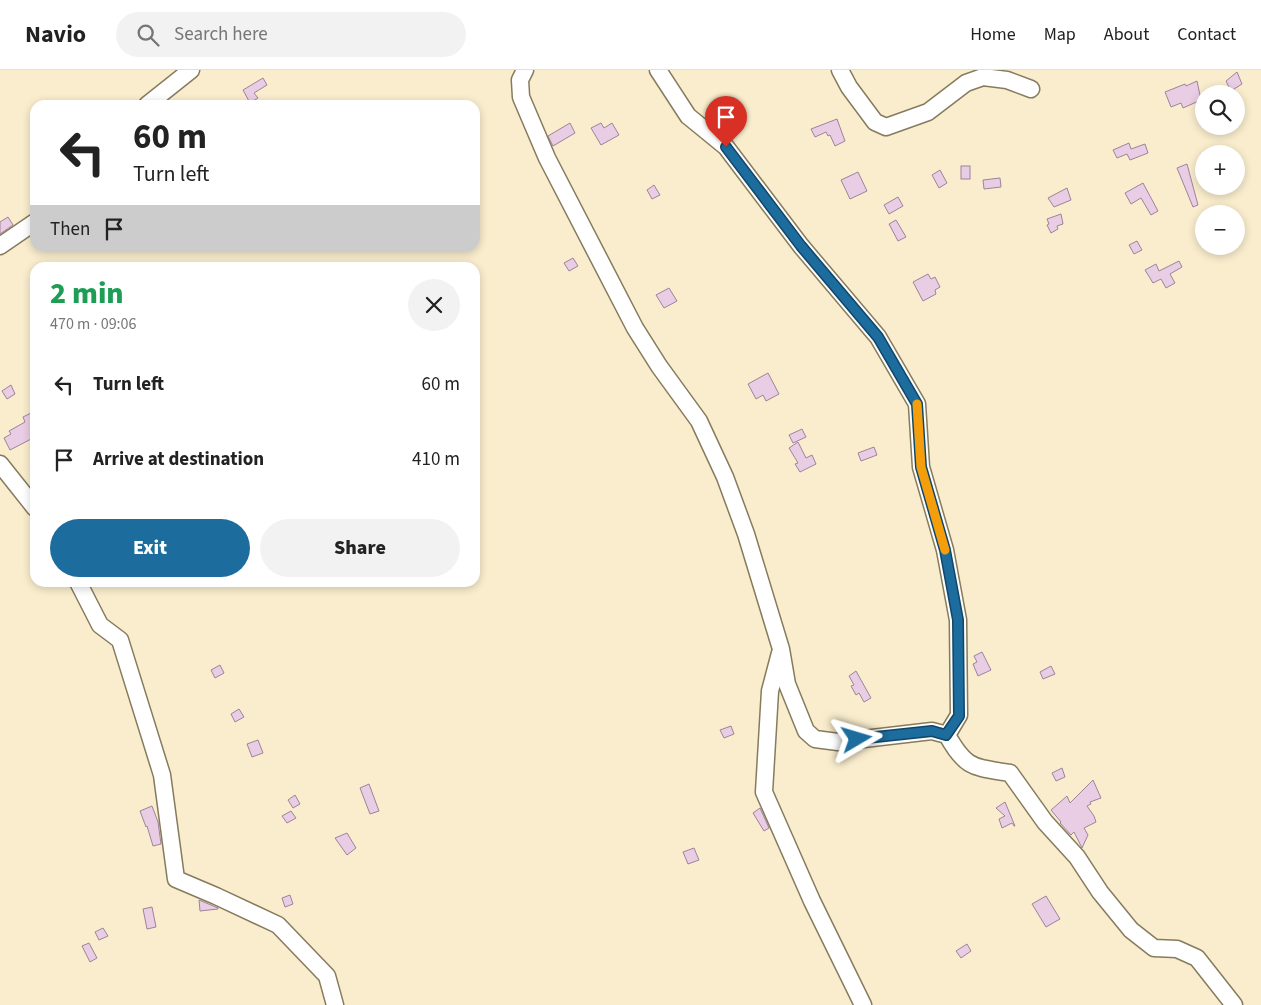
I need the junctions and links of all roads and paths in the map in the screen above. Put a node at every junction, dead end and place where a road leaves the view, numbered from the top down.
1 (192, 70) edge
2 (525, 70) edge
3 (658, 70) edge
4 (840, 70) edge
5 (1031, 89) dead end
6 (153, 100) edge
7 (30, 225) edge
8 (0, 246) edge
9 (0, 464) edge
10 (30, 502) edge
11 (81, 587) edge
12 (781, 649) junction
13 (946, 735) junction
14 (335, 1005) edge
15 (863, 1005) edge
16 (1234, 1005) edge

1 - 6 street
2 - 12 street
3 - 13 street
4 - 5 street
7 - 8 street
9 - 10 street
11 - 14 street
12 - 13 street
12 - 15 street
13 - 16 street

